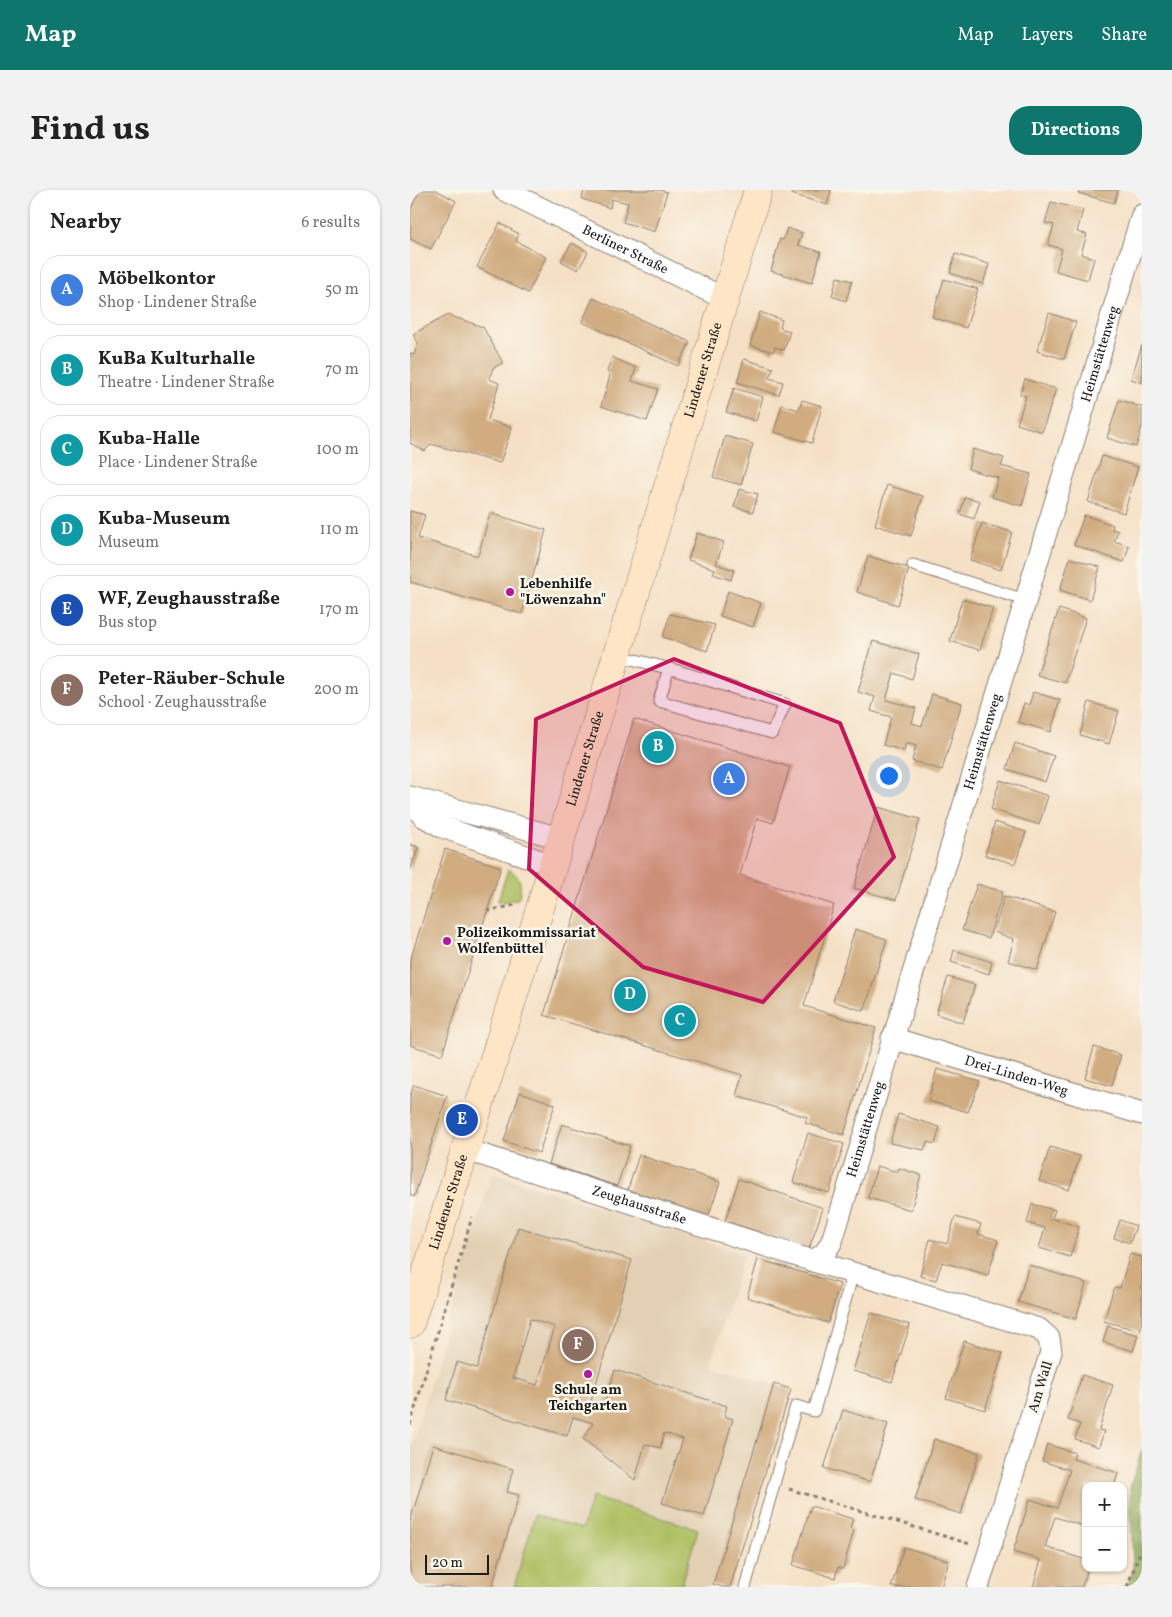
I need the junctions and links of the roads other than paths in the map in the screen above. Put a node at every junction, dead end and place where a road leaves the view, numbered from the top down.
1 (504, 190) edge
2 (758, 190) edge
3 (528, 196) edge
4 (1142, 215) edge
5 (725, 299) junction
6 (913, 565) dead end
7 (1025, 600) junction
8 (616, 654) junction
9 (669, 668) junction
10 (410, 797) edge
11 (410, 801) edge
12 (560, 838) junction
13 (552, 865) junction
14 (892, 1038) junction
15 (1142, 1114) edge
16 (464, 1149) junction
17 (813, 1261) junction
18 (853, 1273) junction
19 (410, 1324) edge
20 (745, 1587) edge
21 (978, 1587) edge

1 - 3 street, Berliner Straße
2 - 5 main road, Lindener Straße
3 - 5 street, Berliner Straße
4 - 7 street, Heimstättenweg
5 - 8 main road, Lindener Straße
6 - 7 lane
7 - 14 street, Heimstättenweg
8 - 9 lane
8 - 12 main road, Lindener Straße
9 - 9 lane
10 - 12 street
11 - 13 street
12 - 13 main road, Lindener Straße
13 - 16 main road, Lindener Straße
14 - 15 street, Drei-Linden-Weg
14 - 17 street, Heimstättenweg
16 - 17 street, Zeughausstraße
16 - 19 main road, Lindener Straße
17 - 18 street, Am Wall
18 - 20 lane
18 - 21 street, Am Wall

